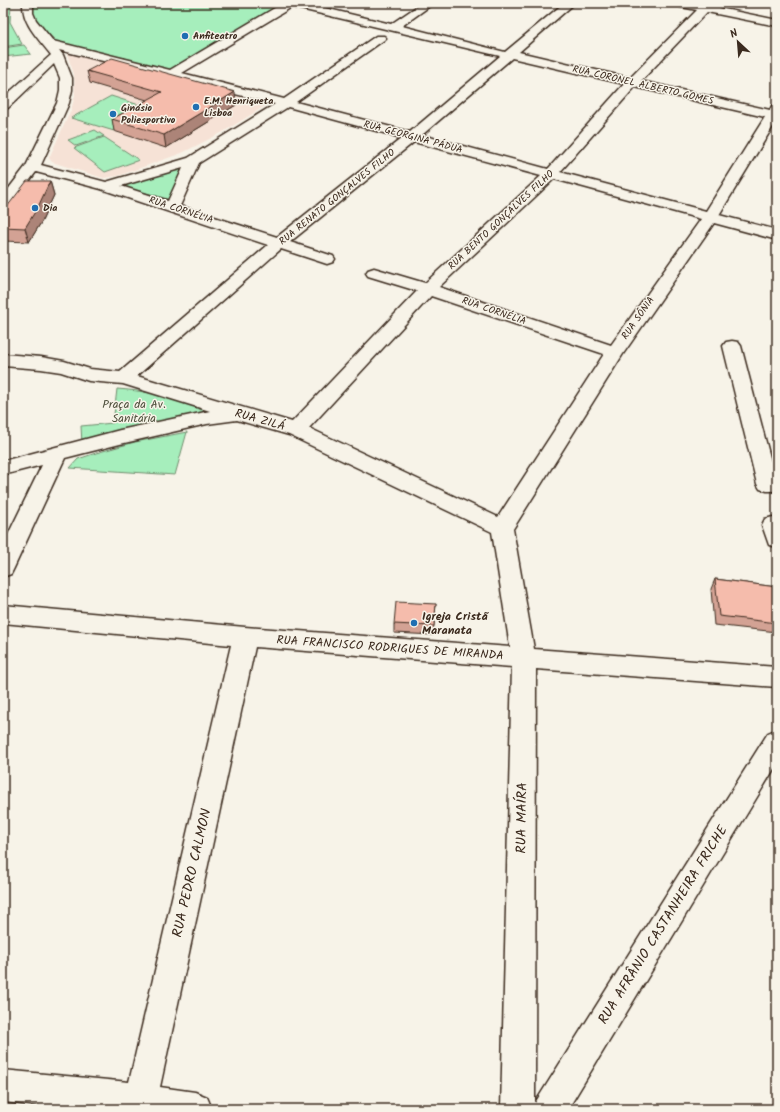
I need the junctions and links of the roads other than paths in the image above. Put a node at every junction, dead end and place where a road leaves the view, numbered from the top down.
1 (28, 3) edge
2 (291, 3) edge
3 (429, 3) edge
4 (570, 3) edge
5 (675, 3) edge
6 (729, 3) edge
7 (705, 8) junction
8 (777, 23) edge
9 (392, 28) junction
10 (380, 38) dead end
11 (49, 44) junction
12 (505, 54) junction
13 (57, 55) junction
14 (172, 74) junction
15 (632, 83) junction
16 (286, 103) junction
17 (3, 105) edge
18 (776, 113) edge
19 (412, 137) junction
20 (193, 161) junction
21 (33, 168) junction
22 (551, 174) junction
23 (106, 186) junction
24 (3, 206) edge
25 (172, 208) junction
26 (710, 217) junction
27 (777, 234) edge
28 (279, 243) junction
29 (327, 259) dead end
30 (374, 273) dead end
31 (428, 289) junction
32 (732, 346) dead end
33 (614, 352) junction
34 (3, 360) edge
35 (124, 378) junction
36 (239, 414) junction
37 (296, 430) junction
38 (57, 454) junction
39 (3, 468) edge
40 (777, 484) edge
41 (502, 528) junction
42 (3, 568) edge
43 (3, 614) edge
44 (245, 637) junction
45 (524, 658) junction
46 (777, 678) edge
47 (777, 741) edge
48 (3, 1086) edge
49 (140, 1105) edge
50 (195, 1109) edge
51 (518, 1109) edge
52 (549, 1109) edge

1 - 11 street
2 - 9 street, RUA CORONEL ALBERTO GOMES
2 - 14 street
3 - 9 street
4 - 12 street, RUA RENATO GONÇALVES FILHO
5 - 7 street
6 - 7 street
7 - 8 street
7 - 15 street, RUA BENTO GONÇALVES FILHO
9 - 12 street, RUA CORONEL ALBERTO GOMES
10 - 16 street
11 - 13 street
11 - 14 street, RUA GEORGINA PÁDUA
12 - 15 street, RUA CORONEL ALBERTO GOMES
12 - 19 street, RUA RENATO GONÇALVES FILHO
13 - 17 street
13 - 21 street
14 - 16 street, RUA GEORGINA PÁDUA
15 - 18 street, RUA CORONEL ALBERTO GOMES
15 - 22 street, RUA BENTO GONÇALVES FILHO
16 - 19 street, RUA GEORGINA PÁDUA
16 - 20 street
18 - 26 street, RUA SÔNIA
19 - 22 street, RUA GEORGINA PÁDUA
19 - 28 street, RUA RENATO GONÇALVES FILHO
20 - 23 street
20 - 25 street
21 - 23 street, RUA CORNÉLIA
21 - 24 street
22 - 26 street, RUA GEORGINA PÁDUA
22 - 31 street, RUA BENTO GONÇALVES FILHO
23 - 25 street, RUA CORNÉLIA
25 - 28 street, RUA CORNÉLIA
26 - 27 street, RUA GEORGINA PÁDUA
26 - 33 street, RUA SÔNIA
28 - 29 street, RUA CORNÉLIA
28 - 35 street, RUA RENATO GONÇALVES FILHO
30 - 31 street, RUA CORNÉLIA
31 - 33 street, RUA CORNÉLIA
31 - 37 street, RUA BENTO GONÇALVES FILHO
32 - 40 street
33 - 41 street, RUA SÔNIA
34 - 35 street, RUA ZILÁ
35 - 36 street, RUA ZILÁ
36 - 37 street, RUA ZILÁ
36 - 38 street
37 - 41 street, RUA ZILÁ
38 - 39 street
38 - 42 street
41 - 45 street, RUA MAÍRA
43 - 44 street, RUA FRANCISCO RODRIGUES DE MIRANDA
44 - 45 street, RUA FRANCISCO RODRIGUES DE MIRANDA
44 - 49 street, RUA PEDRO CALMON
45 - 46 street, RUA FRANCISCO RODRIGUES DE MIRANDA
45 - 51 street, RUA MAÍRA
47 - 52 street, RUA AFRÂNIO CASTANHEIRA FRICHE
48 - 49 street
49 - 50 street

